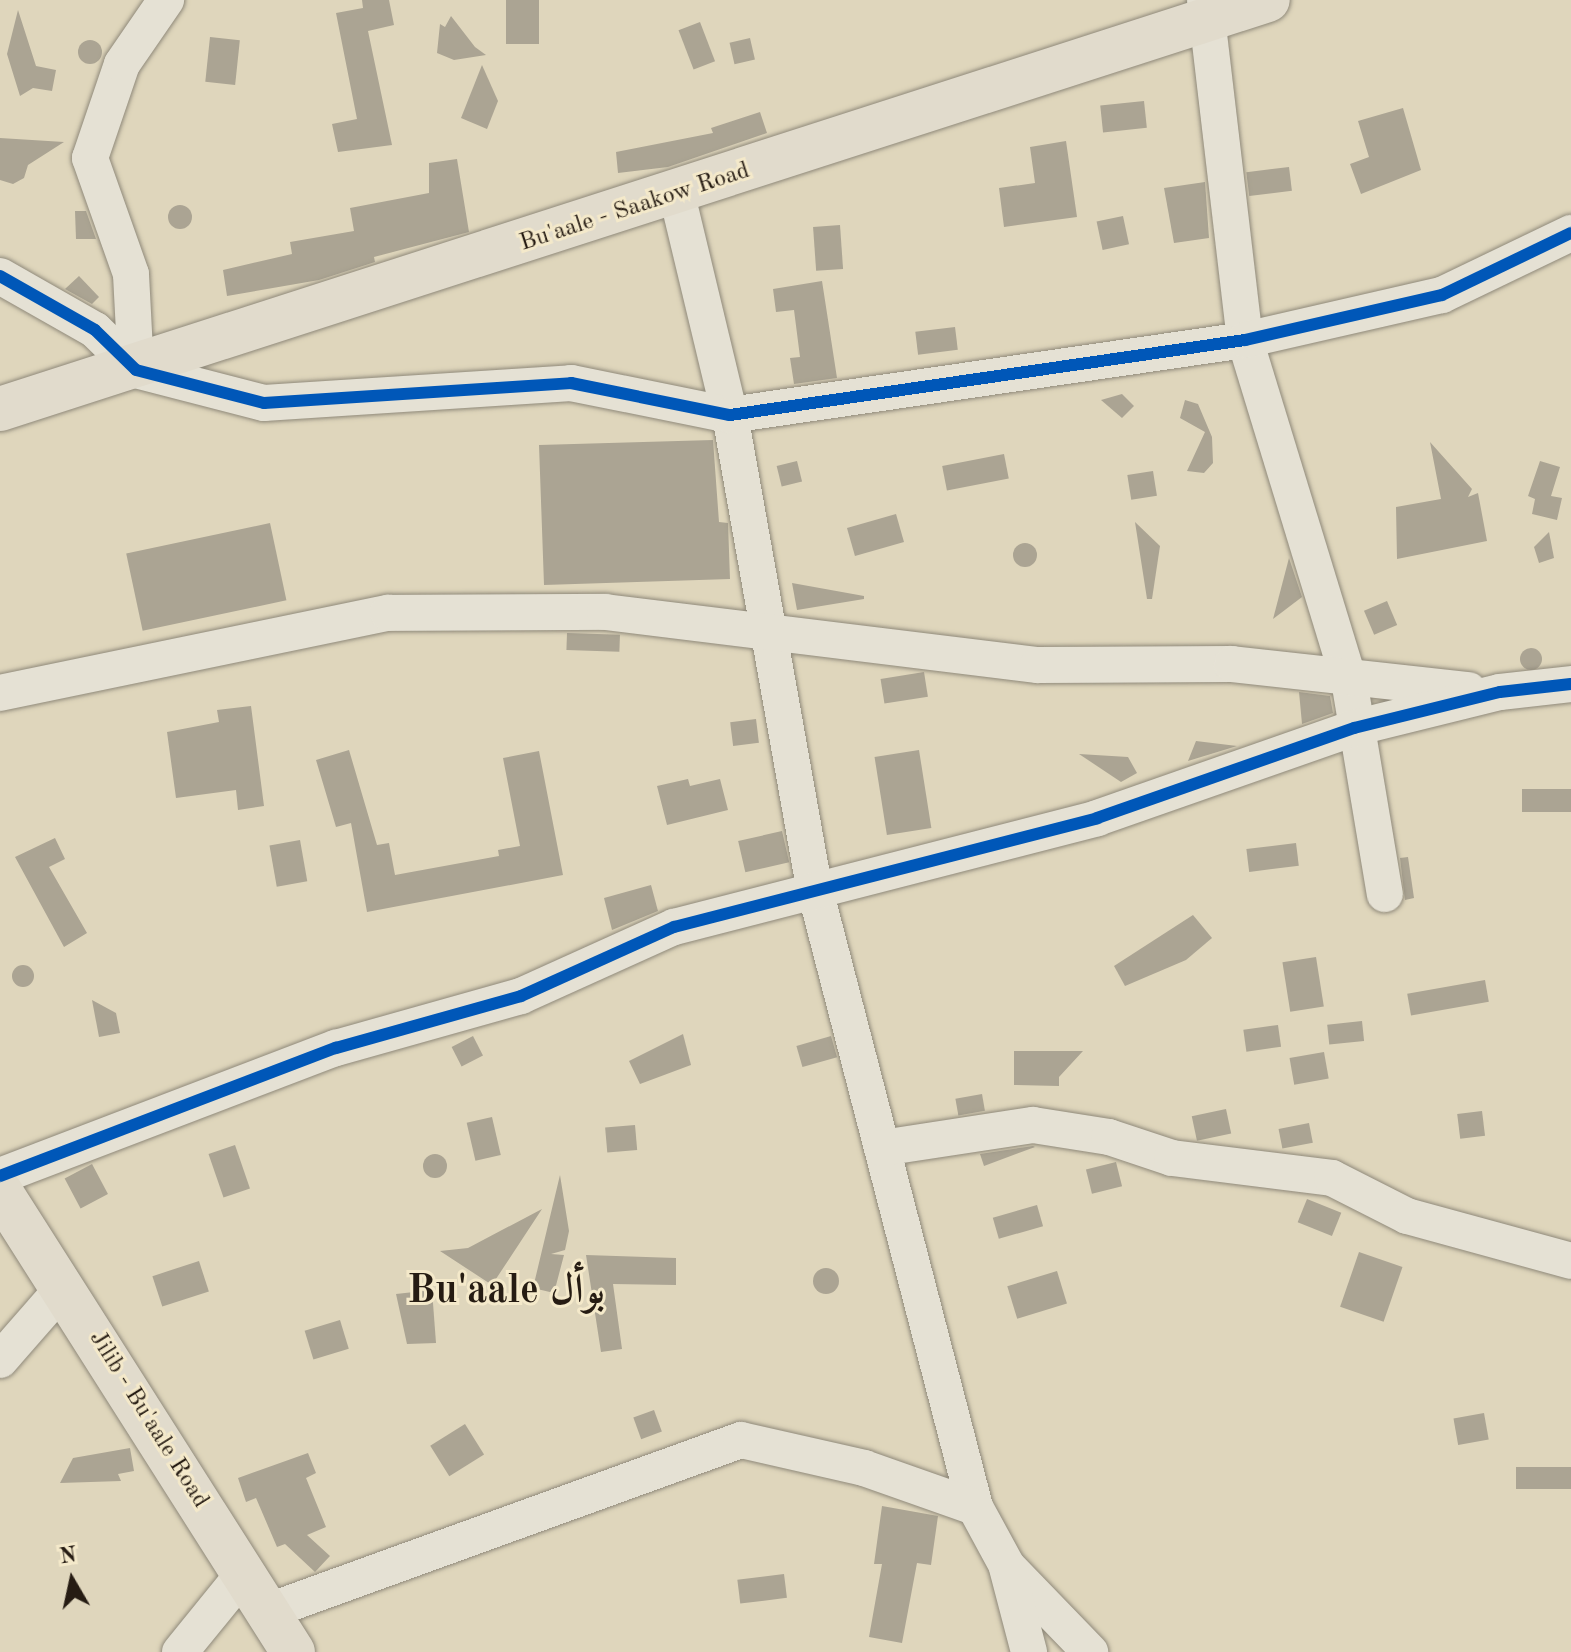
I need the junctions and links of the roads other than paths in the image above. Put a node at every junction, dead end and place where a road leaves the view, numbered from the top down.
1 (166, 0) edge
2 (1268, 0) edge
3 (1207, 8) edge
4 (677, 195) junction
5 (1571, 233) edge
6 (0, 276) edge
7 (1245, 340) junction
8 (136, 370) junction
9 (0, 409) edge
10 (730, 415) junction
11 (769, 634) junction
12 (1349, 680) junction
13 (1571, 684) edge
14 (1500, 692) junction
15 (0, 693) edge
16 (1354, 728) junction
17 (815, 890) junction
18 (1385, 894) dead end
19 (882, 1148) junction
20 (0, 1176) edge
21 (0, 1191) edge
22 (1571, 1261) edge
23 (64, 1287) junction
24 (0, 1360) edge
25 (975, 1507) junction
26 (1007, 1566) junction
27 (245, 1572) junction
28 (266, 1612) junction
29 (180, 1652) edge
30 (293, 1652) edge
31 (1029, 1652) edge
32 (1090, 1652) edge

1 - 8 street
2 - 3 main road, Bu'aale - Saakow Road
3 - 4 main road, Bu'aale - Saakow Road
3 - 7 street
4 - 8 main road, Bu'aale - Saakow Road
4 - 10 street
5 - 7 street
6 - 8 street
7 - 10 street
7 - 12 street
8 - 9 main road, Bu'aale - Saakow Road
8 - 10 street
10 - 11 street
11 - 12 street
11 - 15 street
11 - 17 street
12 - 14 street
12 - 16 street
13 - 14 street
14 - 16 street
16 - 17 street
16 - 18 street
17 - 19 street
17 - 20 street
19 - 22 street
19 - 25 street
21 - 23 main road, Jilib - Bu'aale Road
23 - 24 street
23 - 27 main road, Jilib - Bu'aale Road
25 - 26 street
25 - 28 street
26 - 31 street
26 - 32 street
27 - 28 main road, Jilib - Bu'aale Road
27 - 29 street
28 - 30 main road, Jilib - Bu'aale Road

